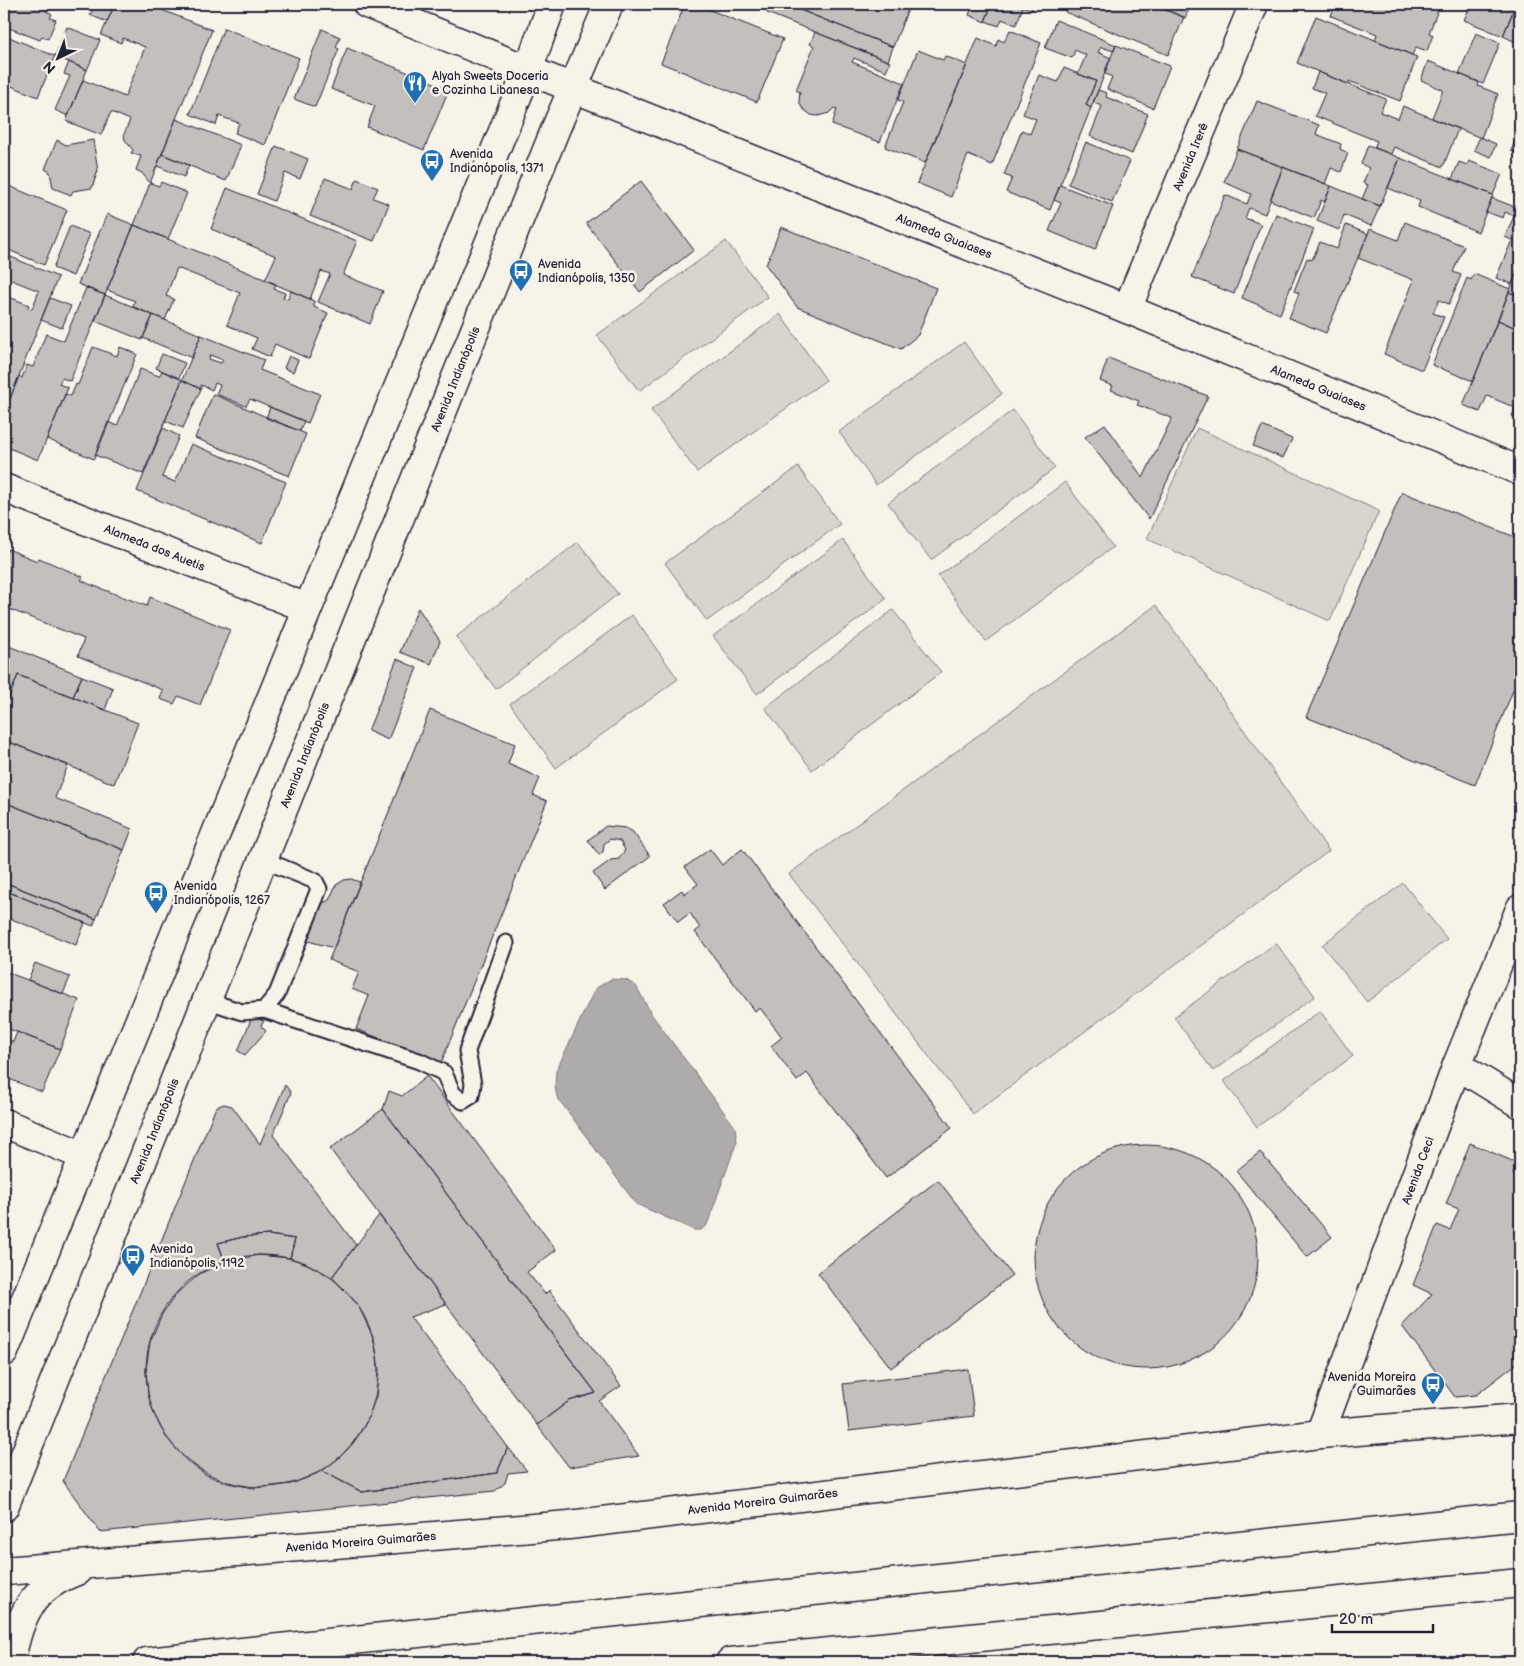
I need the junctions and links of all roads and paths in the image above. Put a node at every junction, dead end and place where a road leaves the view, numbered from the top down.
1 (367, 4) edge
2 (552, 4) edge
3 (610, 4) edge
4 (1254, 4) edge
5 (528, 70) junction
6 (573, 88) junction
7 (1127, 310) junction
8 (1520, 471) edge
9 (4, 488) edge
10 (307, 608) junction
11 (264, 860) junction
12 (1520, 909) edge
13 (506, 943) dead end
14 (206, 1000) junction
15 (264, 1010) junction
16 (1457, 1064) junction
17 (1520, 1104) edge
18 (4, 1123) edge
19 (84, 1156) junction
20 (4, 1352) edge
21 (1520, 1418) edge
22 (1320, 1434) junction
23 (4, 1507) edge
24 (1520, 1516) edge
25 (106, 1562) junction
26 (4, 1571) edge
27 (1520, 1583) edge
28 (10, 1662) edge
29 (147, 1662) edge
30 (730, 1662) edge

1 - 5 main road, Alameda Guaiases
2 - 5 main road
3 - 6 main road, Avenida Indianópolis
4 - 7 main road, Avenida Irerê
5 - 6 main road, Alameda Guaiases
5 - 10 main road
6 - 7 main road, Alameda Guaiases
6 - 11 main road, Avenida Indianópolis
7 - 8 main road, Alameda Guaiases
9 - 10 main road, Alameda dos Auetis
10 - 19 main road
11 - 14 main road, Avenida Indianópolis
11 - 15 lane
12 - 16 main road, Avenida Ceci
13 - 15 lane
14 - 15 lane
14 - 23 main road, Avenida Indianópolis
16 - 17 main road
16 - 22 main road, Avenida Ceci
18 - 19 main road
19 - 20 main road
21 - 22 main road, Avenida Moreira Guimarães
22 - 25 main road, Avenida Moreira Guimarães
24 - 29 main road
25 - 26 main road, Avenida Moreira Guimarães
25 - 28 main road
27 - 30 main road

